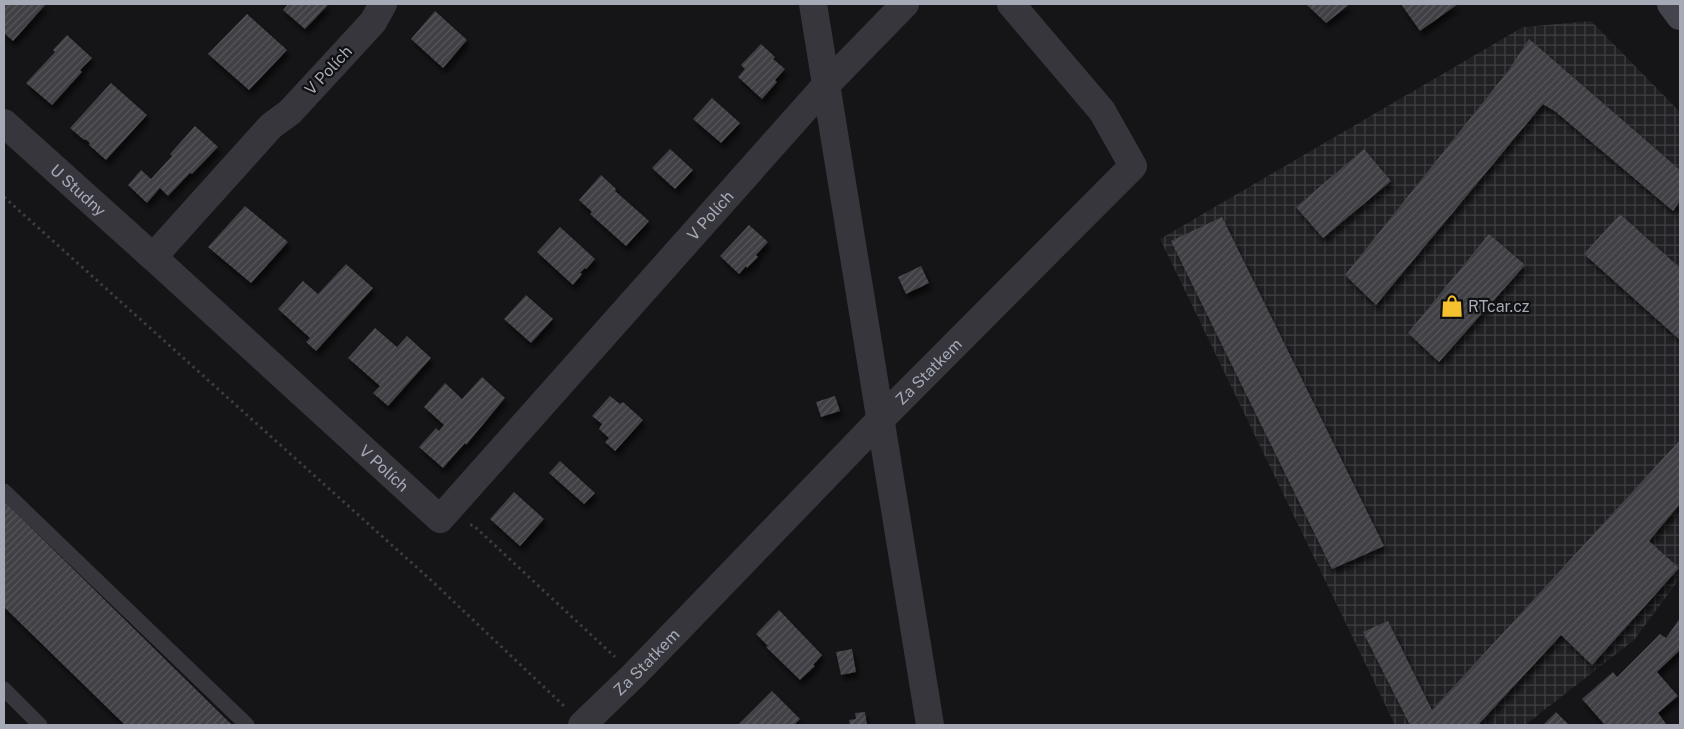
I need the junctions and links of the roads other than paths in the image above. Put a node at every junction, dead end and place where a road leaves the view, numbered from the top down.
1 (383, 4) edge
2 (813, 4) edge
3 (905, 4) edge
4 (1011, 4) edge
5 (1672, 4) edge
6 (1680, 16) edge
7 (827, 84) junction
8 (4, 123) edge
9 (153, 257) junction
10 (880, 420) junction
11 (4, 491) edge
12 (4, 689) edge
13 (40, 725) edge
14 (247, 725) edge
15 (583, 725) edge
16 (930, 725) edge

1 - 9 street, V Polích
2 - 7 street
3 - 7 street, V Polích
4 - 10 street, Za Statkem
5 - 6 street
7 - 9 street, V Polích
7 - 10 street
8 - 9 street, U Studny
10 - 15 street, Za Statkem
10 - 16 street
11 - 14 lane
12 - 13 lane

